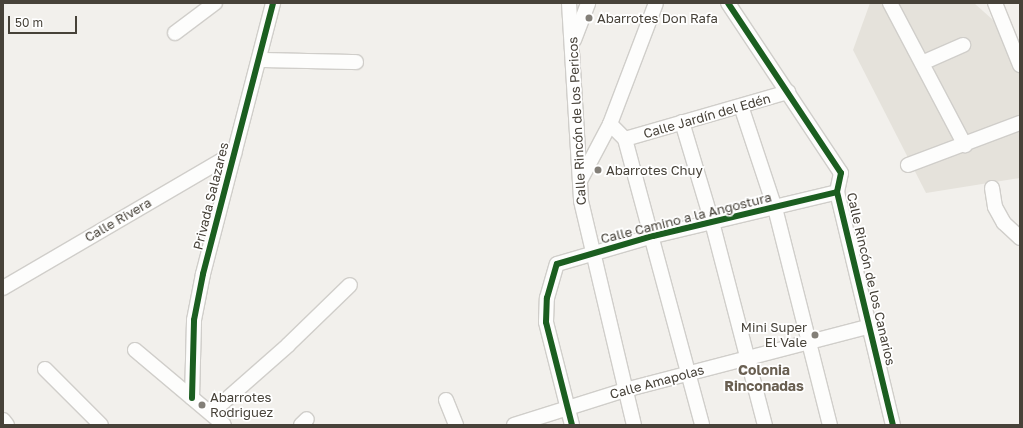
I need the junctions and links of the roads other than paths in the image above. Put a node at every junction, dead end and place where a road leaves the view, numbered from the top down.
1 (216, 3) edge
2 (273, 3) edge
3 (569, 3) edge
4 (588, 3) edge
5 (656, 3) edge
6 (728, 3) edge
7 (890, 3) edge
8 (994, 3) edge
9 (175, 33) dead end
10 (573, 44) junction
11 (963, 44) dead end
12 (259, 60) junction
13 (356, 62) dead end
14 (922, 63) junction
15 (1020, 65) edge
16 (788, 92) junction
17 (741, 106) junction
18 (682, 122) junction
19 (1020, 123) edge
20 (610, 124) junction
21 (625, 139) junction
22 (965, 145) junction
23 (234, 153) junction
24 (908, 165) dead end
25 (581, 180) junction
26 (992, 188) dead end
27 (837, 192) junction
28 (775, 208) junction
29 (712, 222) junction
30 (653, 236) junction
31 (1020, 238) edge
32 (592, 253) junction
33 (350, 284) dead end
34 (3, 288) edge
35 (871, 326) junction
36 (808, 342) junction
37 (135, 350) dead end
38 (748, 358) junction
39 (45, 369) dead end
40 (689, 373) junction
41 (625, 390) junction
42 (192, 398) junction
43 (446, 400) dead end
44 (568, 408) junction
45 (211, 413) junction
46 (3, 420) edge
47 (7, 425) edge
48 (101, 425) edge
49 (224, 425) edge
50 (456, 425) edge
51 (514, 425) edge
52 (572, 425) edge
53 (634, 425) edge
54 (702, 425) edge
55 (765, 425) edge
56 (830, 425) edge
57 (893, 425) edge

1 - 9 street
2 - 12 street, Privada Salazares
3 - 10 street, Calle Rincón de los Pericos
4 - 10 street
5 - 20 street
6 - 16 street, Calle Rincón de los Canarios
7 - 14 street
8 - 15 street
10 - 25 street, Calle Rincón de los Pericos
11 - 14 street
12 - 13 street
12 - 23 street, Privada Salazares
14 - 22 street
16 - 17 street, Calle Jardín del Edén
16 - 27 street, Calle Rincón de los Canarios
17 - 18 street, Calle Jardín del Edén
17 - 28 street
18 - 21 street, Calle Jardín del Edén
18 - 29 street
19 - 22 street
20 - 21 street
20 - 25 street
21 - 30 street
22 - 24 street
23 - 34 street, Calle Rivera
23 - 42 street, Privada Salazares
25 - 32 street, Calle Rincón de los Pericos
26 - 31 street
27 - 28 street, Calle Camino a la Angostura
27 - 35 street, Calle Rincón de los Canarios
28 - 29 street, Calle Camino a la Angostura
28 - 36 street
29 - 30 street, Calle Camino a la Angostura
29 - 38 street
30 - 32 street, Calle Camino a la Angostura
30 - 40 street
32 - 41 street, Calle Rincón de los Pericos
32 - 44 street, Calle Camino a la Angostura
33 - 45 street
35 - 36 street, Calle Amapolas
35 - 57 street, Calle Rincón de los Canarios
36 - 38 street, Calle Amapolas
36 - 56 street
37 - 42 street
38 - 40 street, Calle Amapolas
38 - 55 street
39 - 48 street
40 - 41 street, Calle Amapolas
40 - 54 street
41 - 44 street, Calle Amapolas
41 - 53 street, Calle Rincón de los Pericos
42 - 45 street
43 - 50 street
44 - 51 street, Calle Amapolas
44 - 52 street
45 - 49 street
46 - 47 street

